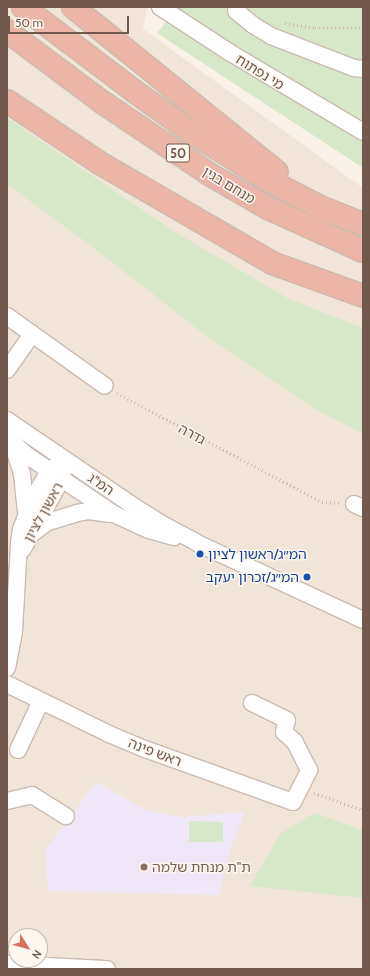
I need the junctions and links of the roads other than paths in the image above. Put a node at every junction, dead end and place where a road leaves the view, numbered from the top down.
1 (23, 7) edge
2 (73, 7) edge
3 (160, 7) edge
4 (230, 9) edge
5 (258, 19) road end
6 (7, 31) edge
7 (363, 69) edge
8 (7, 101) edge
9 (363, 132) edge
10 (320, 207) junction
11 (363, 224) edge
12 (363, 251) edge
13 (363, 296) edge
14 (7, 316) edge
15 (32, 334) junction
16 (7, 370) edge
17 (105, 386) road end
18 (7, 420) edge
19 (9, 440) edge
20 (65, 460) junction
21 (55, 476) junction
22 (26, 513) junction
23 (114, 514) junction
24 (28, 537) junction
25 (197, 542) junction
26 (17, 572) junction
27 (363, 620) edge
28 (7, 668) edge
29 (7, 684) edge
30 (41, 701) junction
31 (252, 703) dead end
32 (18, 750) dead end
33 (7, 801) edge
34 (66, 816) dead end
35 (7, 964) edge
36 (107, 969) edge

1 - 10 highway, מנחם בגין / 50
2 - 10 highway
3 - 9 street, מי נפתוח
4 - 5 street
4 - 7 street
6 - 12 highway, מנחם בגין / 50
8 - 13 highway
10 - 11 highway, מנחם בגין / 50
14 - 15 street
15 - 16 street
15 - 17 street
18 - 20 street, המ"ג
19 - 21 street, המ"ג
19 - 22 street
20 - 21 street, ראשון לציון
20 - 25 street, המ"ג
21 - 22 street, ראשון לציון
21 - 23 street, המ"ג
21 - 24 street, ראשון לציון
22 - 26 street, ראשון לציון
23 - 24 street
23 - 25 street, המ"ג
24 - 26 street, ראשון לציון
25 - 27 street, המ"ג
26 - 28 street, ראשון לציון
29 - 30 street, ראש פינה
30 - 31 street, ראש פינה
30 - 32 street
33 - 34 street
35 - 36 street

